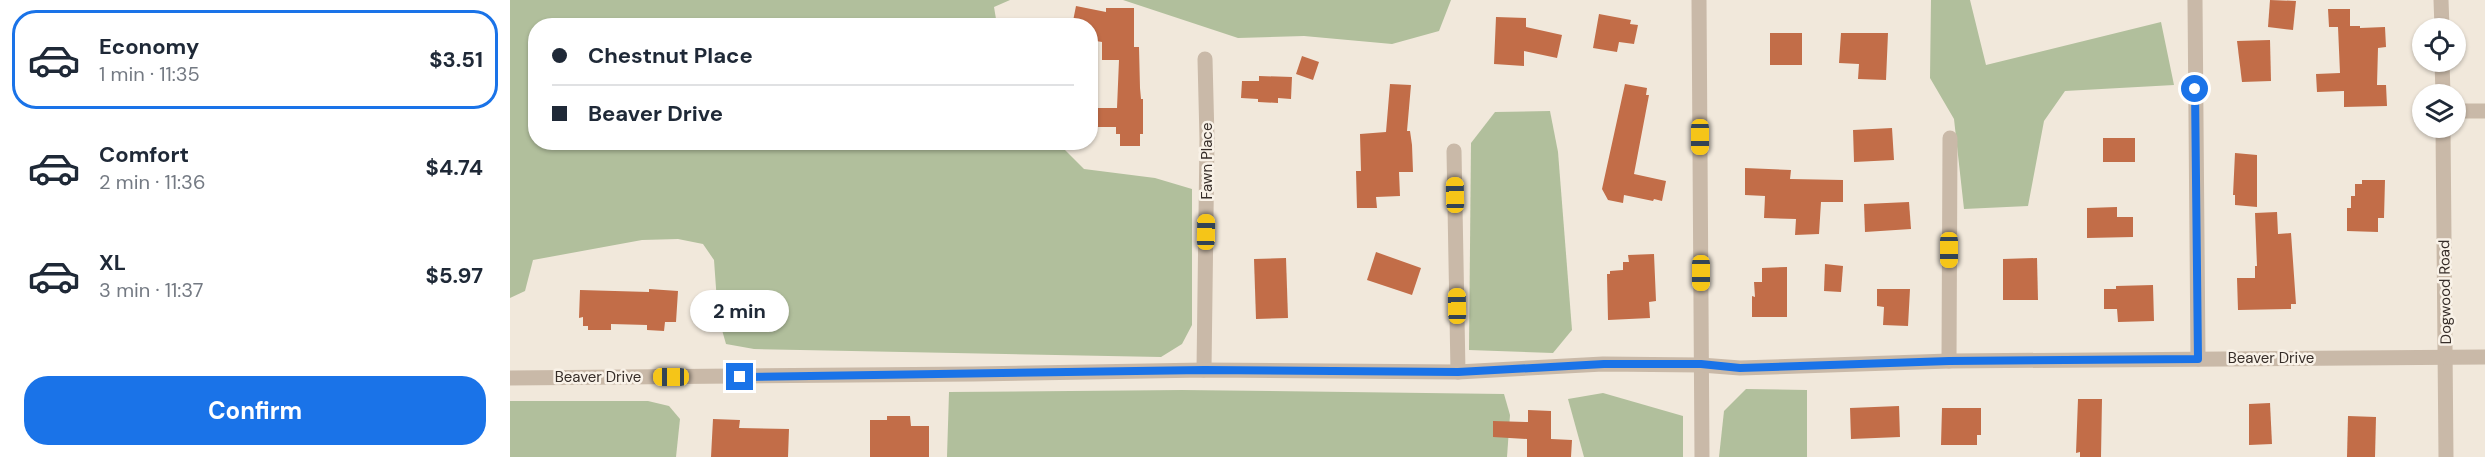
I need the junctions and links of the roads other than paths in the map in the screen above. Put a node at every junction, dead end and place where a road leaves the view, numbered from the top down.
1 (1699, 0) edge
2 (2195, 0) edge
3 (2441, 0) edge
4 (2442, 18) edge
5 (1205, 60) dead end
6 (2466, 111) edge
7 (2485, 111) edge
8 (1950, 138) dead end
9 (2443, 138) edge
10 (1454, 151) dead end
11 (2485, 357) edge
12 (2446, 358) junction
13 (2198, 359) junction
14 (1949, 361) junction
15 (1701, 364) junction
16 (1204, 370) junction
17 (1458, 372) junction
18 (510, 378) edge
19 (1702, 457) edge
20 (2446, 457) edge

1 - 15 street
2 - 13 street
3 - 4 street
5 - 16 street, Fawn Place
6 - 7 street
8 - 14 street
9 - 12 street, Dogwood Road
10 - 17 street
11 - 12 street, Beaver Drive
12 - 13 street, Beaver Drive
12 - 20 street, Dogwood Road
13 - 14 street, Beaver Drive
14 - 15 street, Beaver Drive
15 - 17 street, Beaver Drive
15 - 19 street
16 - 17 street, Beaver Drive
16 - 18 street, Beaver Drive

